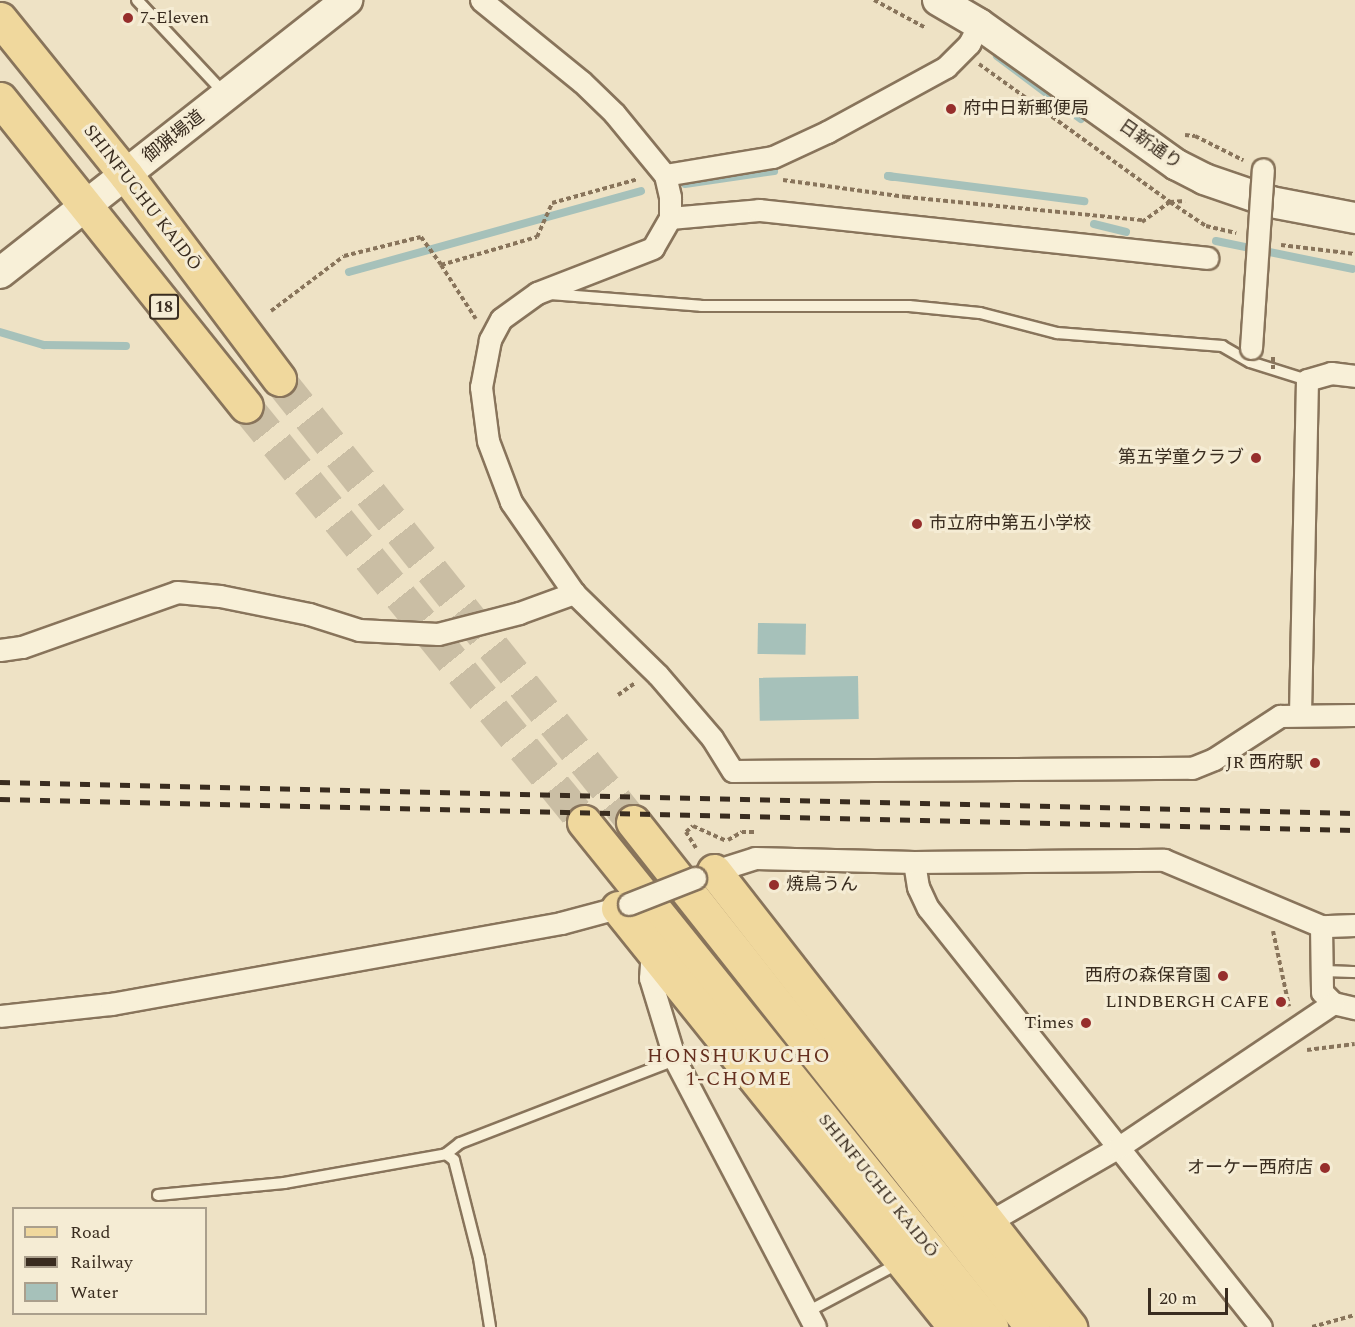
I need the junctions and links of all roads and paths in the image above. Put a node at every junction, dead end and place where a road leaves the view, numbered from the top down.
1 (137, 0) edge
2 (347, 0) edge
3 (481, 0) edge
4 (874, 0) edge
5 (938, 0) edge
6 (0, 19) edge
7 (971, 38) junction
8 (226, 95) junction
9 (0, 99) edge
10 (1195, 136) dead end
11 (1263, 170) joint
12 (126, 175) junction
13 (665, 175) junction
14 (1189, 201) dead end
15 (1170, 202) junction
16 (85, 207) junction
17 (549, 210) dead end
18 (670, 218) junction
19 (1355, 218) edge
20 (1239, 234) dead end
21 (1272, 243) dead end
22 (1135, 252) junction
23 (1355, 254) edge
24 (1207, 258) dead end
25 (441, 265) junction
26 (0, 273) edge
27 (537, 293) junction
28 (271, 311) dead end
29 (490, 340) junction
30 (1251, 348) dead end
31 (1355, 376) edge
32 (279, 379) tunnel mouth
33 (1306, 380) junction
34 (246, 406) tunnel mouth
35 (574, 593) junction
36 (0, 650) edge
37 (1300, 714) junction
38 (1355, 715) edge
39 (585, 822) tunnel mouth
40 (633, 822) tunnel mouth
41 (727, 841) dead end
42 (914, 862) junction
43 (699, 867) junction
44 (624, 906) junction
45 (1271, 923) dead end
46 (1355, 925) edge
47 (1321, 926) junction
48 (652, 950) junction
49 (1322, 971) junction
50 (1355, 972) edge
51 (1333, 1003) junction
52 (1355, 1008) edge
53 (0, 1016) edge
54 (1291, 1016) dead end
55 (1355, 1044) edge
56 (1304, 1050) dead end
57 (675, 1060) junction
58 (1119, 1147) junction
59 (446, 1154) junction
60 (158, 1195) dead end
61 (989, 1222) junction
62 (902, 1261) junction
63 (1355, 1315) edge
64 (811, 1319) edge
65 (490, 1327) edge
66 (955, 1327) edge
67 (990, 1327) edge
68 (1032, 1327) edge
69 (1070, 1327) edge
70 (1261, 1327) edge
71 (1312, 1327) edge

1 - 8 lane
2 - 8 street, 御猟場道
3 - 13 street
4 - 7 path
5 - 7 street, 日新通り
6 - 12 main road, SHINFUCHU KAIDŌ
7 - 13 street
7 - 15 path
7 - 19 street, 日新通り
8 - 12 street, 御猟場道
9 - 16 main road, 18
10 - 11 path
11 - 30 street, bridge
12 - 16 street, 御猟場道
12 - 32 main road, SHINFUCHU KAIDŌ
13 - 18 street
14 - 15 path
15 - 20 path
15 - 22 path
16 - 26 street, 御猟場道
16 - 34 main road, 18
17 - 25 path
18 - 22 street
18 - 27 street
21 - 23 path
22 - 24 street
25 - 28 path
25 - 29 path
27 - 29 street
27 - 33 lane
29 - 35 street
31 - 33 street
33 - 37 street
35 - 36 street
35 - 37 street
37 - 38 street
39 - 67 main road, SHINFUCHU KAIDŌ
40 - 68 main road, SHINFUCHU KAIDŌ
41 - 43 path
42 - 43 street
42 - 47 street
42 - 58 street
43 - 44 street, bridge
43 - 61 main road
44 - 48 main road
44 - 53 street
45 - 54 path
46 - 47 street
47 - 49 street
48 - 57 street
48 - 62 main road
49 - 50 lane
49 - 51 street
51 - 52 street
51 - 58 street
55 - 56 path
57 - 59 lane
57 - 64 street
58 - 61 street
58 - 70 street
59 - 60 lane
59 - 65 lane
61 - 69 main road
62 - 64 lane
62 - 66 main road
63 - 71 path

